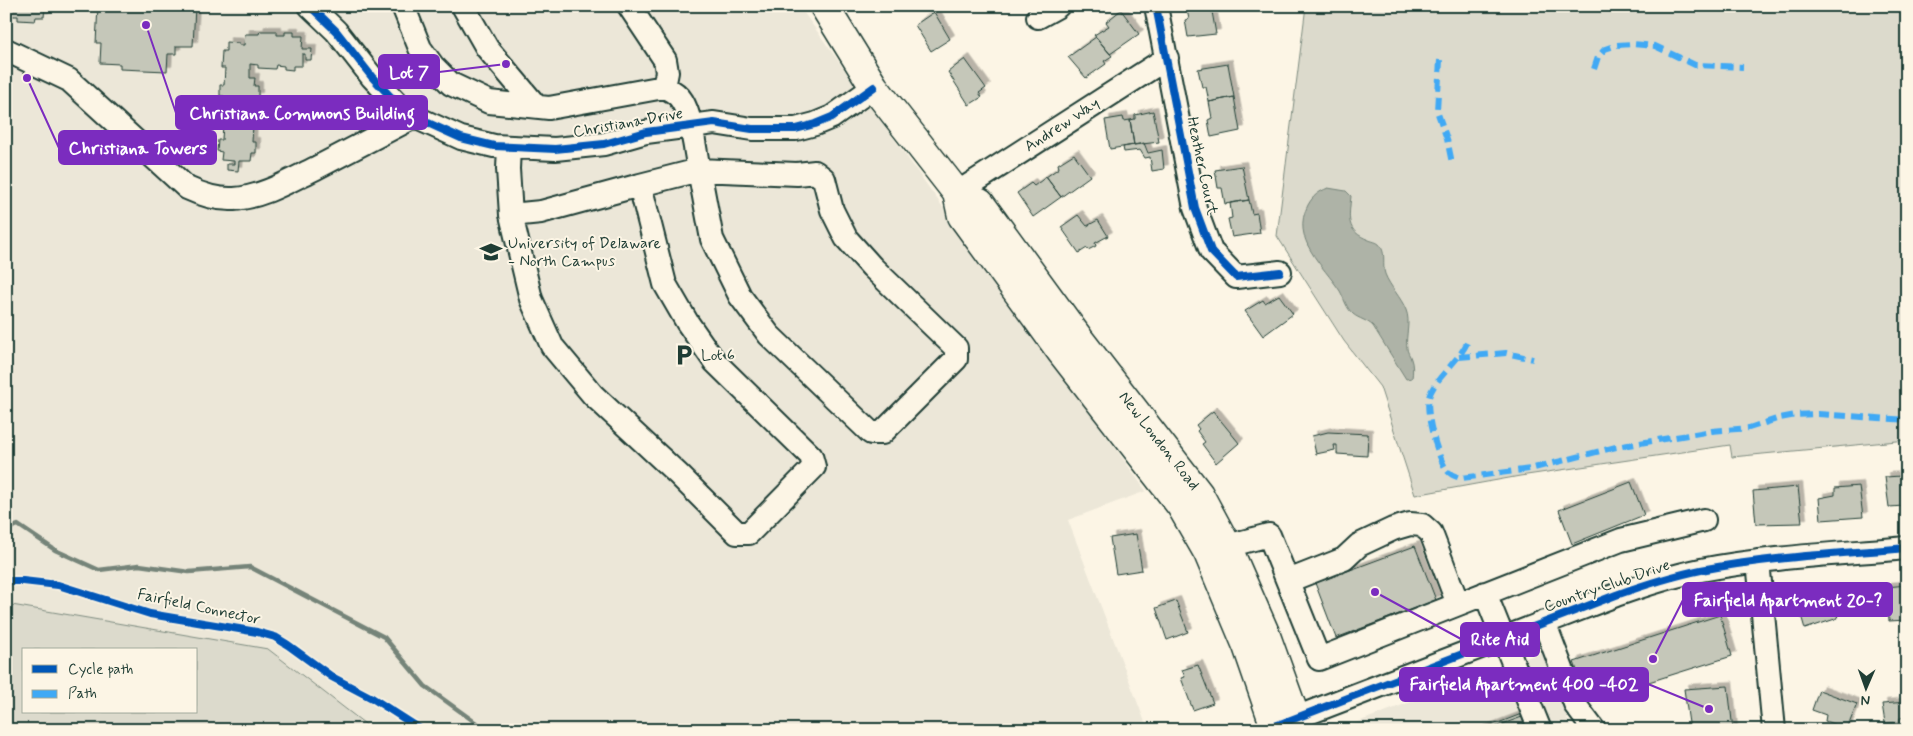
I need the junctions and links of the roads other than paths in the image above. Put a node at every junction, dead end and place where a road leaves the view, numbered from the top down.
1 (310, 6) edge
2 (403, 6) edge
3 (463, 6) edge
4 (629, 6) edge
5 (824, 6) edge
6 (1156, 6) edge
7 (6, 50) edge
8 (1166, 58) junction
9 (664, 87) junction
10 (874, 87) junction
11 (536, 106) junction
12 (414, 117) junction
13 (690, 125) junction
14 (509, 147) junction
15 (699, 170) junction
16 (640, 185) junction
17 (957, 193) junction
18 (512, 215) junction
19 (1280, 272) dead end
20 (1704, 520) dead end
21 (1227, 546) junction
22 (1907, 548) edge
23 (1758, 561) junction
24 (1288, 581) junction
25 (1485, 593) junction
26 (1458, 604) junction
27 (1544, 622) junction
28 (1503, 638) junction
29 (1282, 727) edge
30 (1540, 730) edge
31 (1594, 730) edge
32 (1774, 730) edge

1 - 12 street, Christiana Drive
2 - 11 street
3 - 11 street
4 - 9 street
5 - 10 main road, New London Road
6 - 8 street, Heather Court
7 - 12 street
8 - 17 street, Andrew Way
8 - 19 street, Heather Court
9 - 11 street
9 - 13 street
10 - 13 street, Christiana Drive
10 - 17 main road, New London Road
12 - 14 street, Christiana Drive
13 - 14 street, Christiana Drive
13 - 15 street
14 - 18 street
15 - 15 street
15 - 16 street
16 - 18 street
16 - 18 street
17 - 21 main road, New London Road
17 - 29 main road, New London Road
20 - 25 street
21 - 24 street
21 - 29 main road, New London Road
22 - 23 street, Country Club Drive
23 - 27 street, Country Club Drive
23 - 32 street
24 - 26 street
24 - 26 street
25 - 26 street
25 - 28 street
27 - 28 street, Country Club Drive
27 - 31 street
28 - 29 street, Country Club Drive
28 - 30 street

